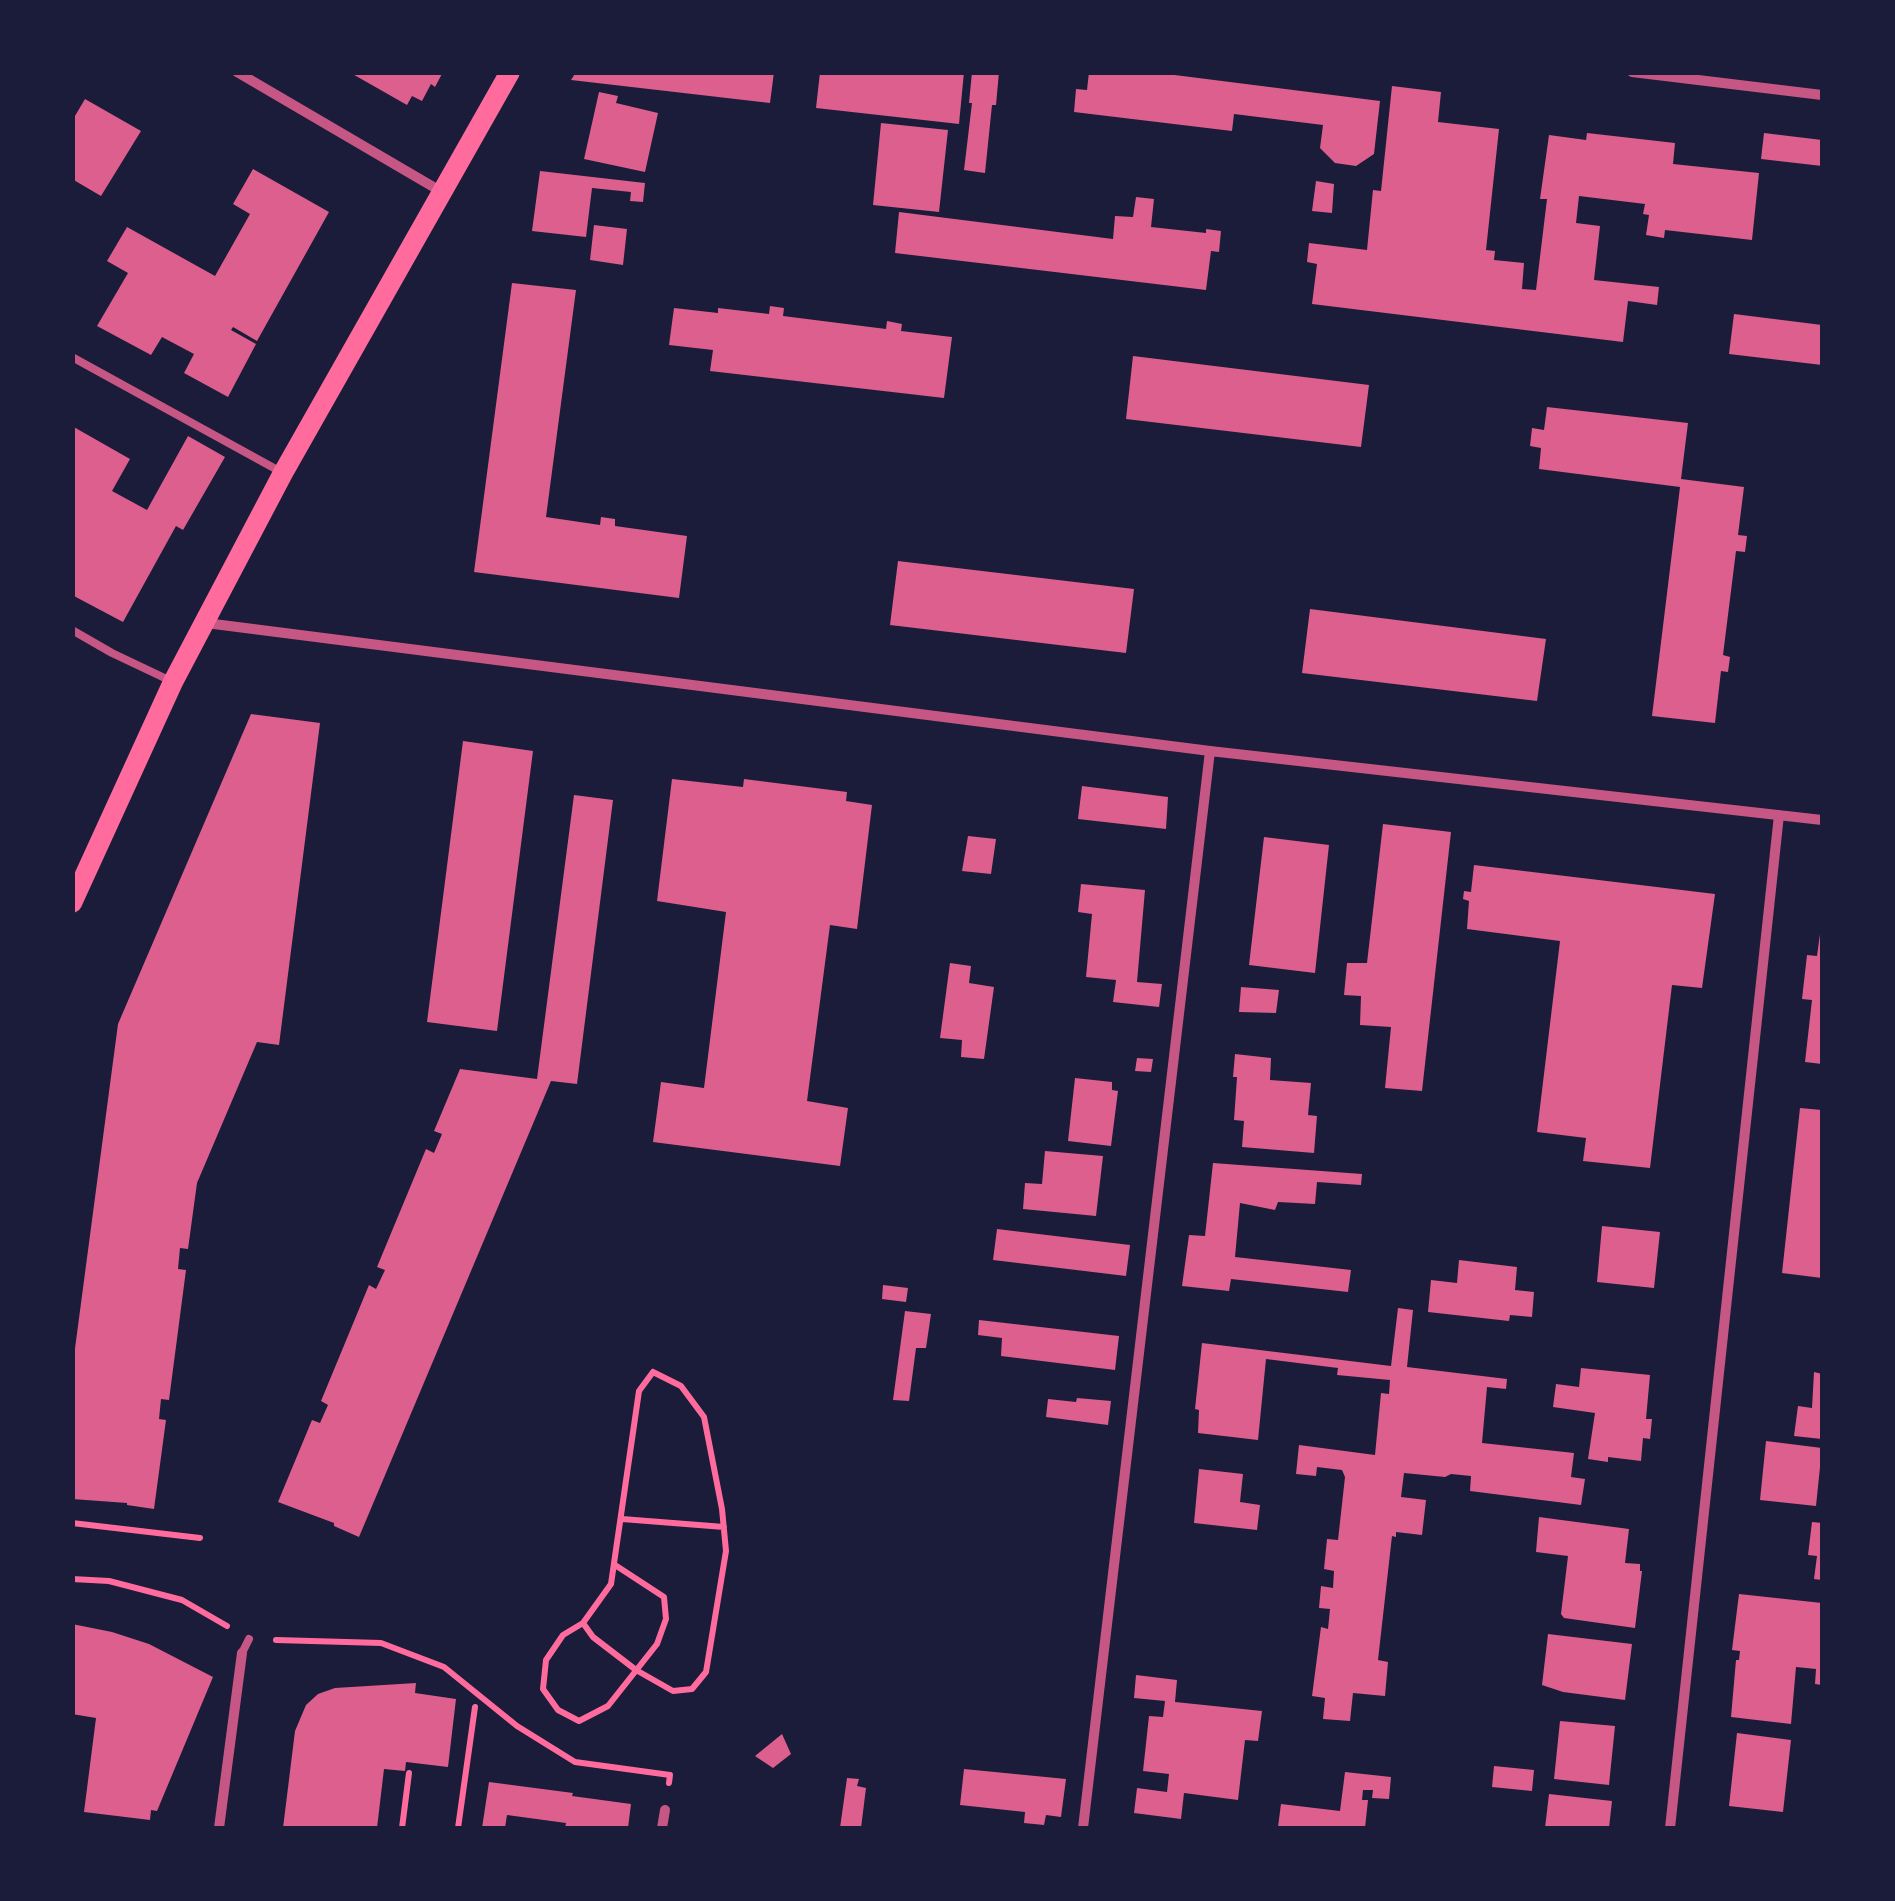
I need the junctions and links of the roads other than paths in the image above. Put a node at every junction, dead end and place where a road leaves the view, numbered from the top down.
1 (237, 72) edge
2 (510, 72) edge
3 (1632, 72) edge
4 (1822, 95) edge
5 (442, 192) junction
6 (72, 357) edge
7 (282, 472) junction
8 (204, 622) junction
9 (72, 630) edge
10 (173, 682) junction
11 (1210, 751) junction
12 (1778, 815) junction
13 (1822, 820) edge
14 (72, 903) edge
15 (250, 1638) road end
16 (242, 1654) joint
17 (664, 1810) road end
18 (219, 1828) edge
19 (662, 1828) edge
20 (1083, 1828) edge
21 (1670, 1828) edge

1 - 5 street
2 - 5 main road
3 - 4 street
5 - 7 main road
6 - 7 lane
7 - 8 main road
8 - 10 main road
8 - 11 street
9 - 10 lane
10 - 14 main road
11 - 12 street
11 - 20 street
12 - 13 street
12 - 21 street
15 - 16 lane
16 - 18 street
17 - 19 street

